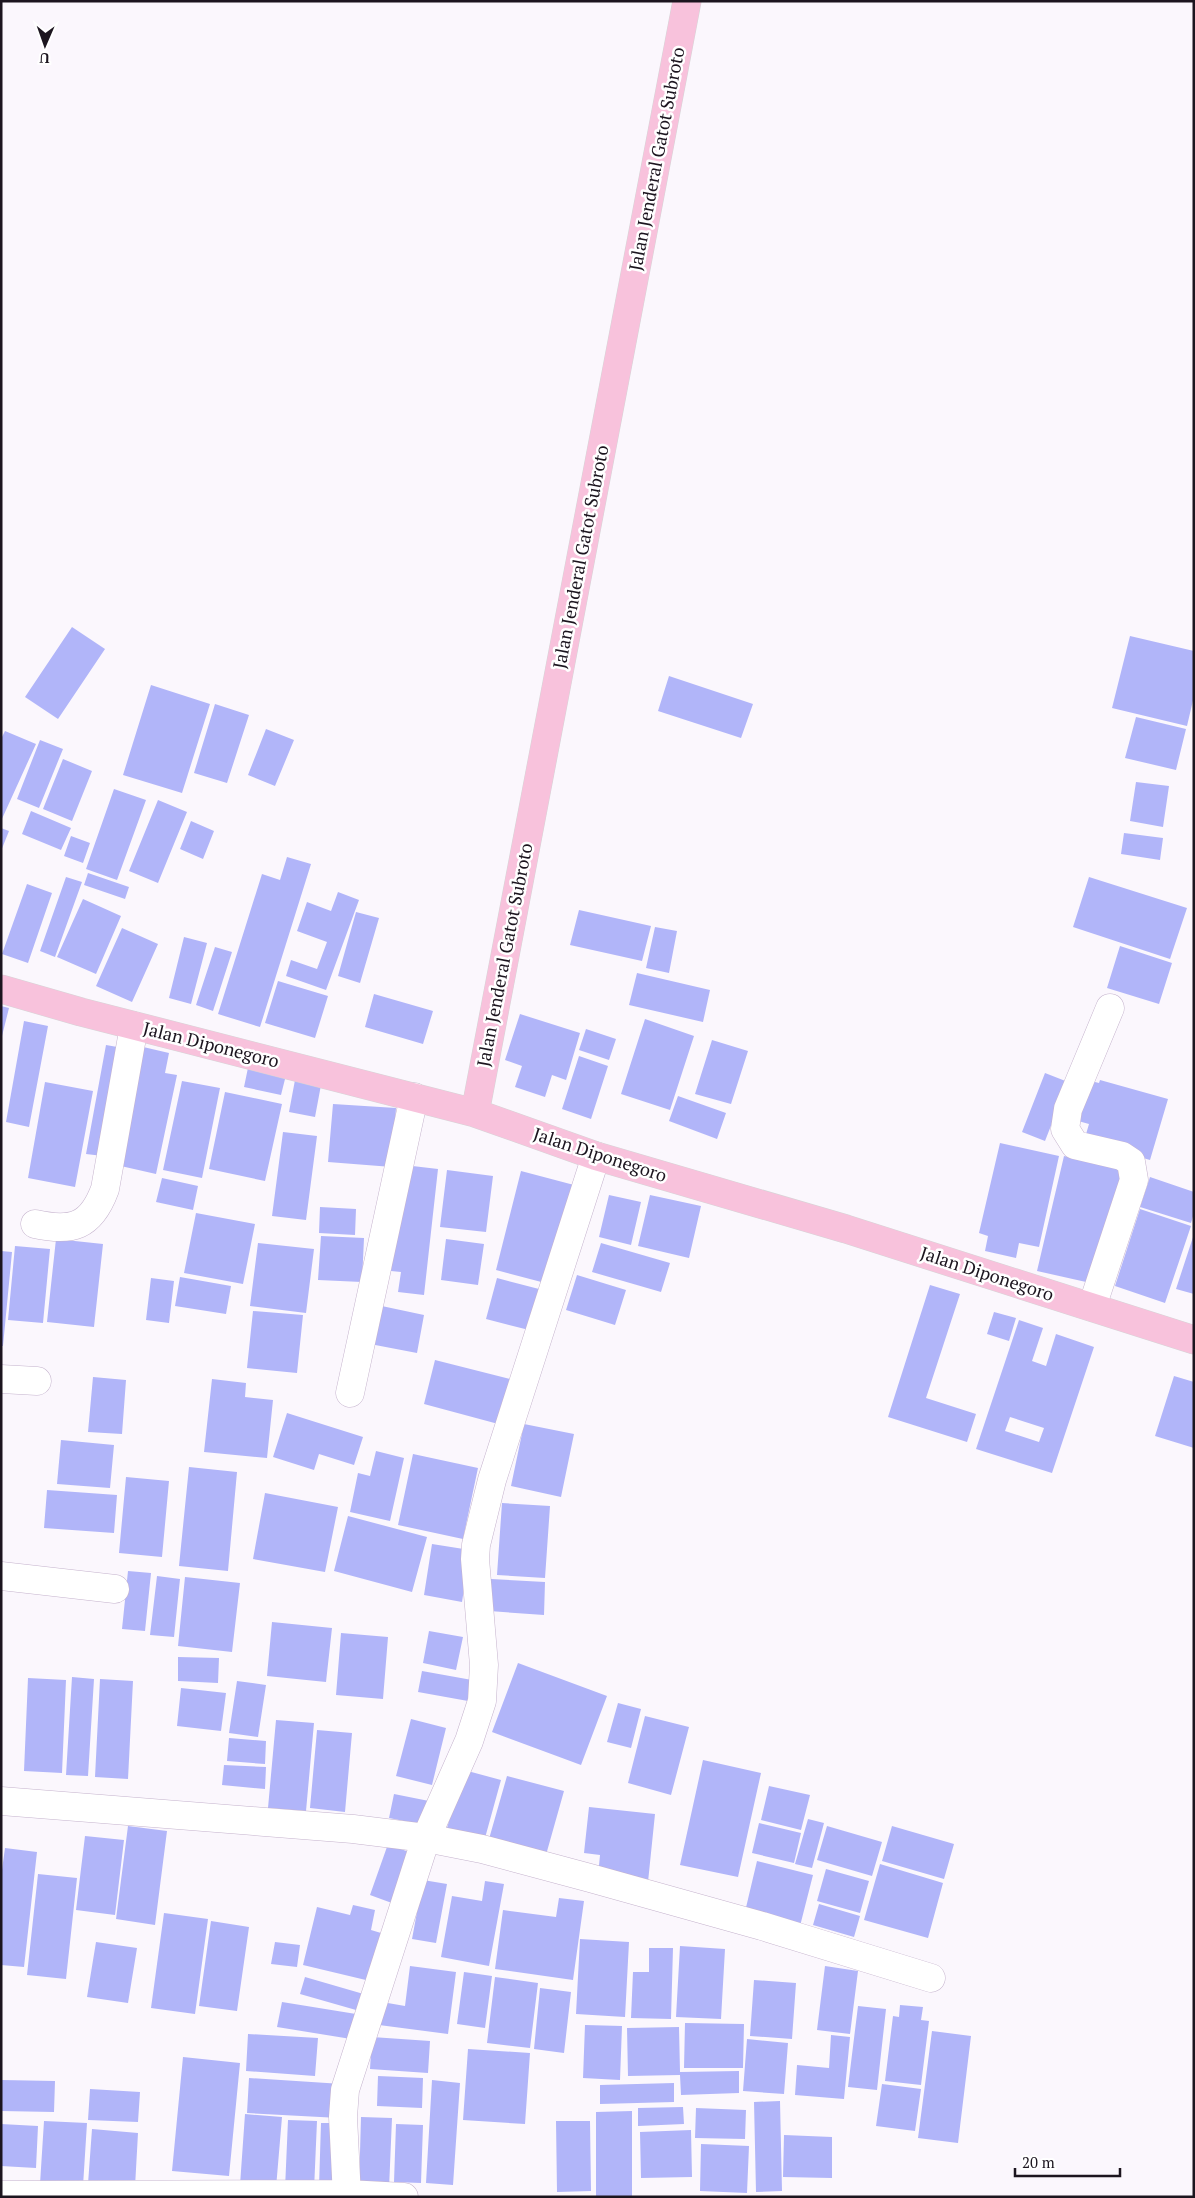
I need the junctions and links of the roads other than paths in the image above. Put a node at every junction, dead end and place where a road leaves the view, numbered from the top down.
1 (687, 1) edge
2 (1, 989) edge
3 (1110, 1008) dead end
4 (134, 1026) junction
5 (414, 1097) junction
6 (475, 1113) junction
7 (596, 1156) junction
8 (34, 1224) dead end
9 (1092, 1307) junction
10 (1194, 1340) edge
11 (1, 1379) edge
12 (37, 1381) dead end
13 (350, 1393) dead end
14 (1, 1576) edge
15 (115, 1589) dead end
16 (1, 1801) edge
17 (426, 1838) junction
18 (931, 1978) dead end
19 (1, 2195) edge
20 (31, 2196) edge
21 (347, 2196) edge
22 (404, 2197) edge

1 - 6 main road, Jalan Jenderal Gatot Subroto
2 - 4 main road, Jalan Diponegoro
3 - 9 street
4 - 5 main road, Jalan Diponegoro
4 - 8 street
5 - 6 main road, Jalan Diponegoro
5 - 13 street
6 - 7 main road, Jalan Diponegoro
7 - 9 main road, Jalan Diponegoro
7 - 17 street
9 - 10 main road, Jalan Diponegoro
11 - 12 street
14 - 15 street
16 - 17 street
17 - 18 street
17 - 21 street
19 - 20 street
20 - 21 street
21 - 22 street

